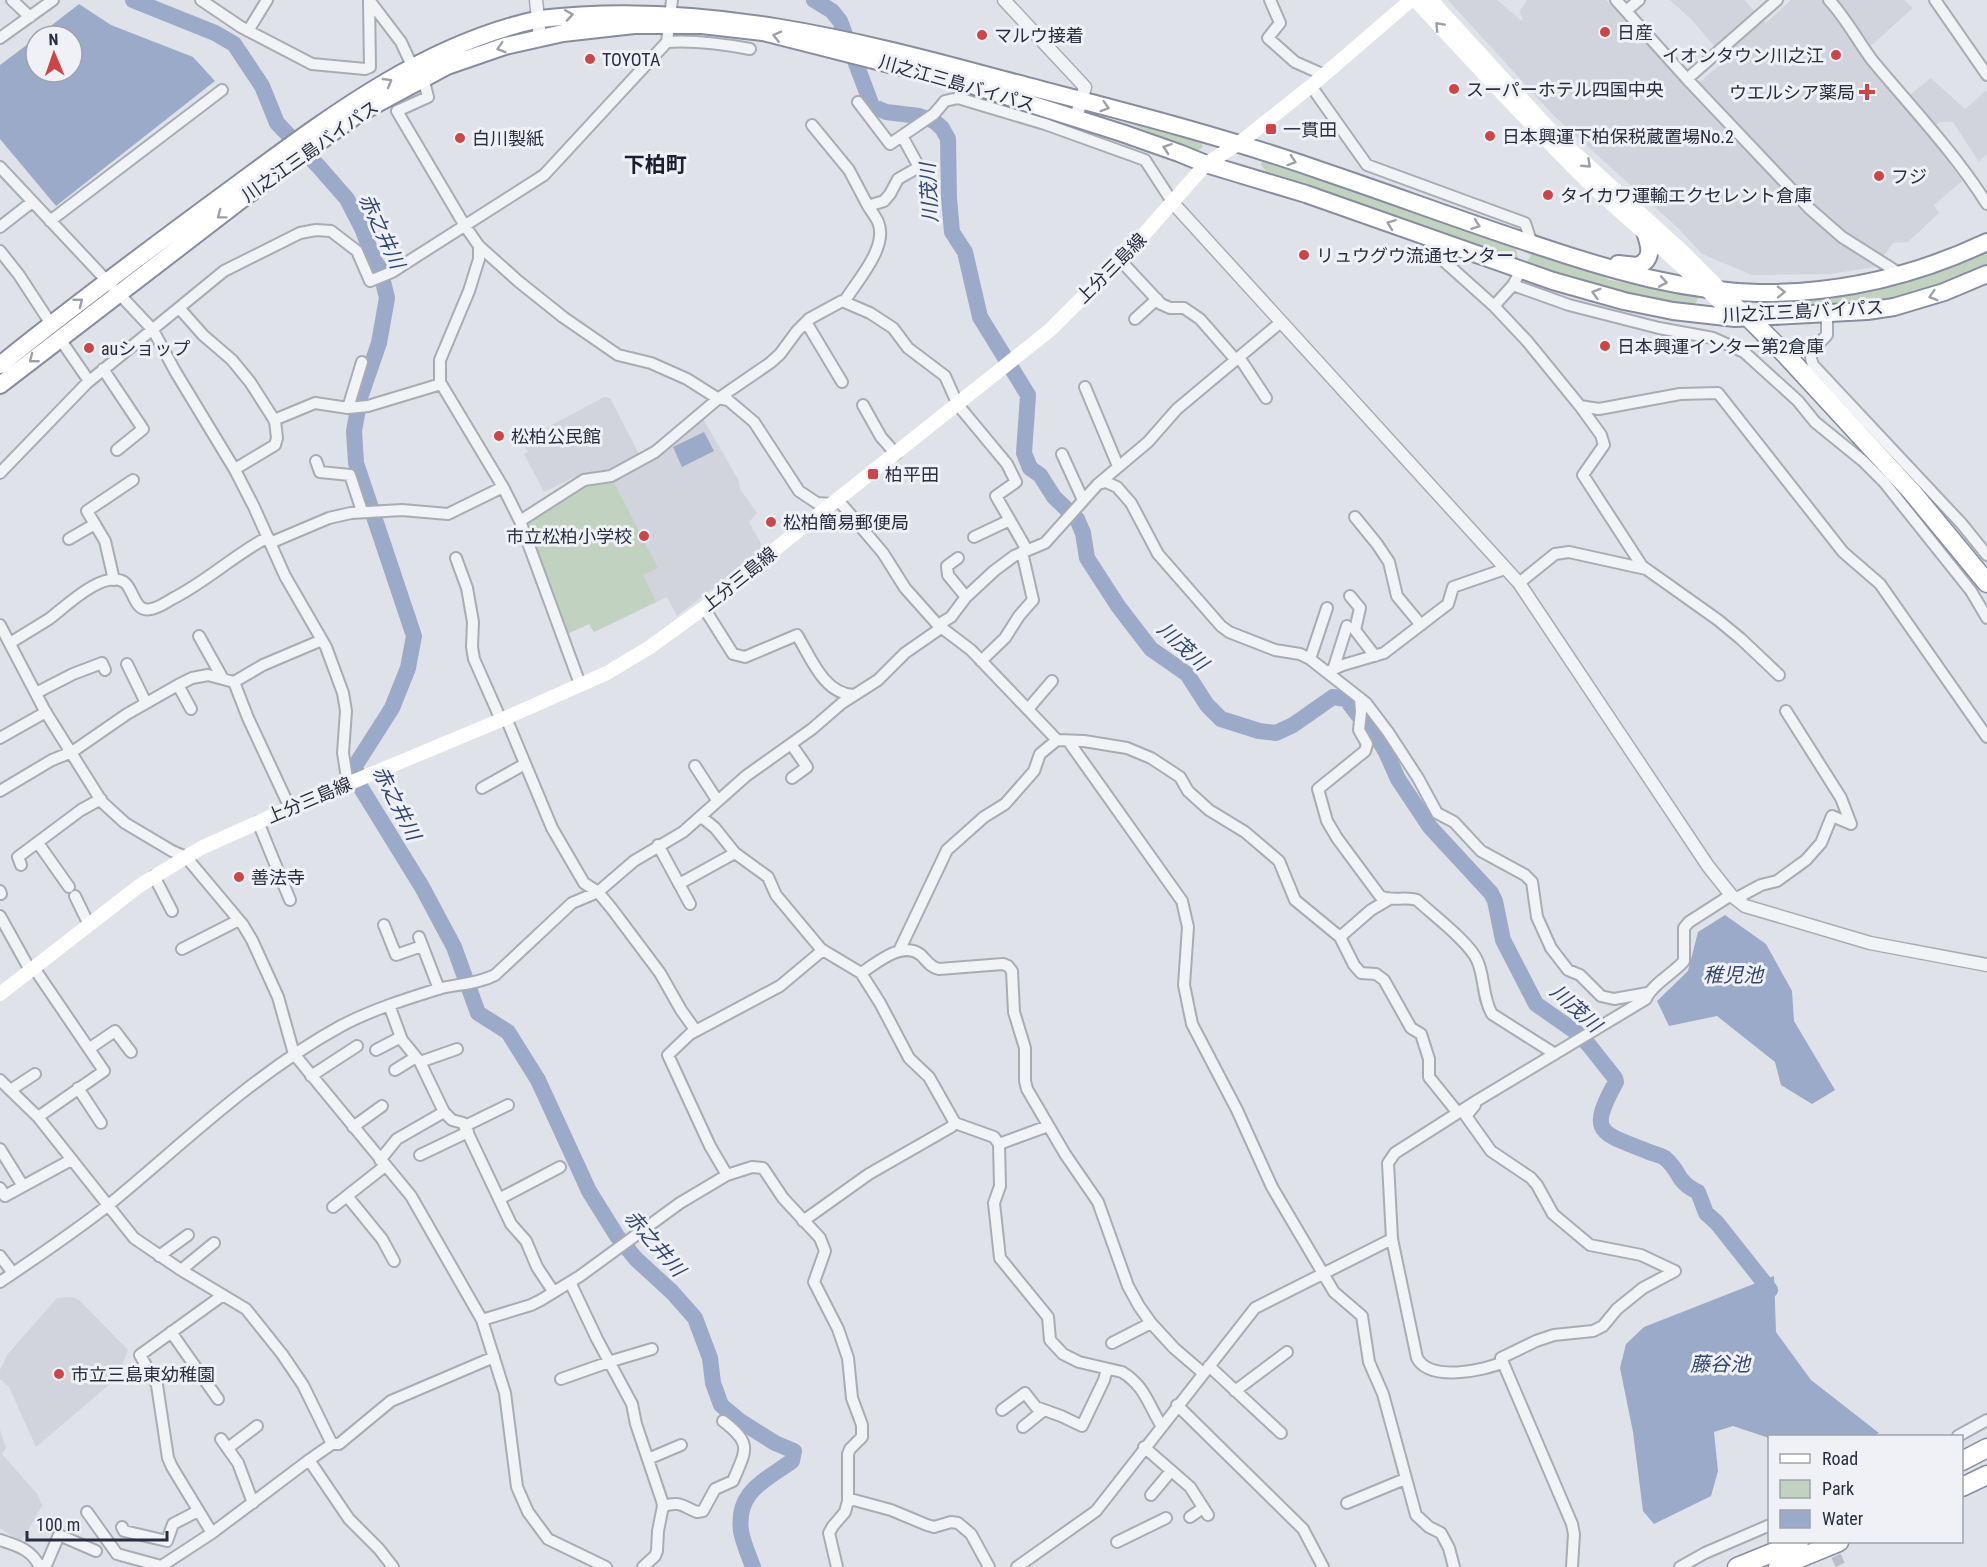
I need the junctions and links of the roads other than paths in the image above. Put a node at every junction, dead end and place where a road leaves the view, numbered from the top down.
1 (12, 0) edge
2 (52, 0) edge
3 (201, 0) edge
4 (267, 0) edge
5 (536, 0) edge
6 (1004, 0) edge
7 (1270, 0) edge
8 (1411, 0) edge
9 (1415, 0) edge
10 (1431, 0) edge
11 (1616, 0) edge
12 (1639, 0) edge
13 (1777, 0) edge
14 (1829, 0) edge
15 (1935, 0) edge
16 (369, 1) edge
17 (670, 11) edge
18 (1626, 11) junction
19 (30, 16) junction
20 (537, 20) junction
21 (248, 31) junction
22 (0, 38) edge
23 (540, 38) junction
24 (667, 42) junction
25 (750, 49) dead end
26 (867, 51) junction
27 (418, 73) junction
28 (1322, 74) junction
29 (1987, 75) edge
30 (1687, 79) junction
31 (1311, 86) junction
32 (222, 90) dead end
33 (963, 91) junction
34 (1081, 100) junction
35 (858, 102) dead end
36 (1076, 118) junction
37 (812, 125) dead end
38 (902, 136) junction
39 (1238, 144) junction
40 (278, 163) junction
41 (1206, 165) junction
42 (0, 168) edge
43 (32, 202) junction
44 (1173, 203) junction
45 (1987, 204) edge
46 (868, 206) junction
47 (50, 221) junction
48 (465, 226) junction
49 (0, 227) edge
50 (1645, 232) junction
51 (1987, 242) edge
52 (1532, 244) junction
53 (479, 246) junction
54 (1452, 246) junction
55 (0, 251) edge
56 (1120, 260) junction
57 (1987, 274) edge
58 (1903, 275) junction
59 (1517, 278) junction
60 (106, 281) junction
61 (1715, 290) junction
62 (119, 293) junction
63 (1157, 300) junction
64 (844, 302) junction
65 (1494, 306) junction
66 (180, 309) junction
67 (1827, 314) junction
68 (1742, 318) junction
69 (1135, 319) dead end
70 (806, 322) junction
71 (1281, 322) junction
72 (51, 324) junction
73 (153, 330) junction
74 (60, 339) junction
75 (1237, 358) junction
76 (362, 362) dead end
77 (0, 365) edge
78 (103, 369) junction
79 (89, 381) junction
80 (842, 382) dead end
81 (441, 384) junction
82 (0, 385) edge
83 (1085, 387) dead end
84 (718, 398) junction
85 (1266, 398) dead end
86 (863, 405) dead end
87 (958, 405) junction
88 (1580, 406) junction
89 (348, 408) junction
90 (274, 420) junction
91 (120, 444) dead end
92 (896, 454) junction
93 (1062, 454) dead end
94 (316, 461) dead end
95 (1118, 466) junction
96 (235, 469) junction
97 (0, 473) edge
98 (133, 480) dead end
99 (1098, 484) junction
100 (503, 487) junction
101 (1083, 500) junction
102 (836, 502) junction
103 (362, 511) junction
104 (1355, 517) dead end
105 (520, 520) junction
106 (1010, 520) junction
107 (95, 524) junction
108 (974, 537) dead end
109 (69, 539) dead end
110 (269, 540) junction
111 (1024, 551) junction
112 (1987, 555) edge
113 (456, 558) dead end
114 (958, 558) dead end
115 (1505, 569) junction
116 (1647, 569) junction
117 (114, 580) junction
118 (1519, 583) junction
119 (1987, 584) edge
120 (1350, 596) dead end
121 (966, 597) junction
122 (704, 608) junction
123 (1327, 608) dead end
124 (1987, 618) edge
125 (0, 625) edge
126 (1421, 625) junction
127 (1347, 626) dead end
128 (939, 627) junction
129 (199, 636) dead end
130 (322, 640) junction
131 (10, 643) junction
132 (1375, 656) junction
133 (1311, 659) junction
134 (981, 661) junction
135 (127, 664) dead end
136 (105, 670) dead end
137 (1330, 671) junction
138 (1779, 675) dead end
139 (229, 681) junction
140 (1052, 681) dead end
141 (580, 684) junction
142 (178, 685) junction
143 (36, 693) junction
144 (854, 695) junction
145 (1360, 698) junction
146 (146, 703) junction
147 (191, 709) dead end
148 (1028, 709) junction
149 (1786, 711) dead end
150 (46, 712) junction
151 (504, 719) junction
152 (1985, 731) edge
153 (0, 738) edge
154 (1057, 740) junction
155 (1069, 742) junction
156 (791, 744) junction
157 (72, 752) junction
158 (525, 764) junction
159 (694, 766) dead end
160 (792, 778) dead end
161 (348, 784) junction
162 (482, 788) dead end
163 (0, 791) edge
164 (100, 799) junction
165 (717, 800) junction
166 (290, 808) junction
167 (699, 818) junction
168 (258, 822) junction
169 (38, 843) junction
170 (658, 845) junction
171 (735, 853) junction
172 (186, 856) junction
173 (21, 865) dead end
174 (154, 876) junction
175 (679, 884) junction
176 (598, 892) junction
177 (1733, 897) junction
178 (290, 900) dead end
179 (1388, 900) junction
180 (690, 904) dead end
181 (172, 911) dead end
182 (0, 916) edge
183 (239, 920) junction
184 (89, 925) junction
185 (384, 925) dead end
186 (1340, 937) junction
187 (182, 949) dead end
188 (823, 950) junction
189 (899, 951) junction
190 (1987, 965) edge
191 (32, 969) junction
192 (861, 973) junction
193 (439, 989) junction
194 (1648, 993) junction
195 (0, 994) edge
196 (389, 1005) junction
197 (696, 1030) junction
198 (401, 1037) junction
199 (357, 1046) dead end
200 (90, 1048) junction
201 (457, 1049) dead end
202 (376, 1050) dead end
203 (131, 1052) dead end
204 (294, 1054) junction
205 (1555, 1054) junction
206 (418, 1059) junction
207 (395, 1070) dead end
208 (35, 1074) dead end
209 (311, 1076) junction
210 (0, 1080) edge
211 (78, 1088) junction
212 (12, 1089) junction
213 (1479, 1100) junction
214 (508, 1105) dead end
215 (382, 1106) dead end
216 (444, 1112) junction
217 (1458, 1113) junction
218 (38, 1117) junction
219 (101, 1123) dead end
220 (955, 1123) junction
221 (1048, 1126) junction
222 (352, 1127) junction
223 (466, 1129) junction
224 (999, 1144) junction
225 (0, 1149) edge
226 (420, 1155) dead end
227 (71, 1160) junction
228 (382, 1163) junction
229 (560, 1167) dead end
230 (727, 1175) junction
231 (23, 1186) junction
232 (2, 1194) edge
233 (347, 1196) junction
234 (499, 1199) junction
235 (108, 1204) junction
236 (333, 1207) dead end
237 (803, 1221) junction
238 (188, 1235) dead end
239 (1392, 1239) junction
240 (214, 1243) dead end
241 (0, 1256) edge
242 (159, 1256) junction
243 (394, 1261) dead end
244 (181, 1270) junction
245 (13, 1273) junction
246 (1323, 1273) junction
247 (0, 1282) edge
248 (570, 1282) junction
249 (554, 1291) junction
250 (223, 1295) junction
251 (482, 1320) junction
252 (1151, 1323) junction
253 (171, 1332) junction
254 (1112, 1342) dead end
255 (652, 1349) dead end
256 (1287, 1352) dead end
257 (494, 1357) junction
258 (610, 1362) junction
259 (1503, 1362) junction
260 (1107, 1369) junction
261 (1206, 1370) junction
262 (561, 1379) dead end
263 (1235, 1391) junction
264 (218, 1399) dead end
265 (1177, 1405) junction
266 (1002, 1410) dead end
267 (1044, 1410) junction
268 (1987, 1420) edge
269 (723, 1422) dead end
270 (1161, 1425) junction
271 (257, 1426) dead end
272 (1023, 1427) dead end
273 (1281, 1433) dead end
274 (1961, 1435) edge
275 (332, 1444) junction
276 (681, 1446) dead end
277 (1144, 1447) junction
278 (1987, 1448) edge
279 (648, 1459) junction
280 (1987, 1459) edge
281 (309, 1460) junction
282 (1963, 1460) edge
283 (1172, 1471) junction
284 (1963, 1471) edge
285 (1987, 1475) edge
286 (1405, 1479) junction
287 (1987, 1481) edge
288 (1963, 1488) edge
289 (1963, 1489) edge
290 (1150, 1495) dead end
291 (848, 1501) junction
292 (253, 1503) junction
293 (1347, 1503) dead end
294 (663, 1506) junction
295 (198, 1511) junction
296 (87, 1512) dead end
297 (1190, 1517) dead end
298 (1166, 1518) dead end
299 (1768, 1526) edge
300 (122, 1527) dead end
301 (212, 1533) junction
302 (0, 1540) edge
303 (1117, 1542) dead end
304 (1797, 1543) edge
305 (1837, 1543) edge
306 (96, 1551) dead end
307 (40, 1567) edge
308 (160, 1567) edge
309 (393, 1567) edge
310 (606, 1567) edge
311 (643, 1567) edge
312 (837, 1567) edge
313 (989, 1567) edge
314 (1017, 1567) edge
315 (1323, 1567) edge
316 (1454, 1567) edge
317 (1572, 1567) edge
318 (1680, 1567) edge
319 (1737, 1567) edge
320 (1778, 1567) edge

1 - 19 street
2 - 19 street
3 - 21 street
4 - 21 street
5 - 20 street
6 - 34 street
7 - 28 street
8 - 28 main road, 上分三島線
50 -> 9 main road
10 -> 61 main road
11 - 18 street
12 - 18 street
13 - 30 street
14 - 45 street
15 - 29 street
16 - 21 street
16 - 27 street
20 -> 17 highway, 川之江三島バイパス
17 - 23 highway, 川之江三島バイパス
17 - 24 street
17 - 26 highway, 川之江三島バイパス
18 - 30 street
19 - 22 street
20 - 23 street
20 - 27 highway, 川之江三島バイパス
23 -> 27 highway, 川之江三島バイパス
24 - 25 street
24 - 48 street
26 - 33 highway, 川之江三島バイパス
26 - 34 highway, 川之江三島バイパス
27 - 40 highway, 川之江三島バイパス
27 - 48 street
28 - 31 main road, 上分三島線
30 - 58 street
31 - 39 main road, 上分三島線
31 - 52 street
32 - 47 street
33 - 36 highway, 川之江三島バイパス
33 - 38 street
33 - 44 street
34 - 36 street
34 -> 39 highway, 川之江三島バイパス
35 - 38 street
41 -> 36 highway, 川之江三島バイパス
37 - 46 street
38 - 46 street
39 - 41 main road, 上分三島線
39 -> 52 highway, 川之江三島バイパス
40 - 60 highway, 川之江三島バイパス
40 -> 62 highway, 川之江三島バイパス
41 - 44 main road, 上分三島線
54 -> 41 highway, 川之江三島バイパス
42 - 43 street
43 - 47 street
43 - 49 street
44 - 56 main road, 上分三島線
44 - 71 street
46 - 64 street
47 - 60 street
48 - 53 street
48 - 66 street
50 - 52 highway
50 - 61 main road
51 - 58 highway, 川之江三島バイパス
52 -> 61 highway, 川之江三島バイパス
53 - 81 street
53 - 84 street
54 - 59 highway, 川之江三島バイパス
54 - 65 street
55 - 72 street
56 - 63 street
56 - 87 main road, 上分三島線
57 -> 67 highway, 川之江三島バイパス
61 -> 58 highway, 川之江三島バイパス
59 - 65 street
68 -> 59 highway, 川之江三島バイパス
59 - 124 street
60 - 62 street
72 -> 60 highway, 川之江三島バイパス
61 - 68 main road
62 - 73 street
62 - 74 highway, 川之江三島バイパス
63 - 69 street
63 - 75 street
64 - 70 street
64 - 87 street
65 - 88 street
66 - 73 street
66 - 90 street
67 - 68 highway, 川之江三島バイパス
67 - 112 street
68 - 119 highway
70 - 80 street
70 - 84 street
71 - 75 street
71 - 115 street
72 - 77 highway, 川之江三島バイパス
73 - 78 street
73 - 96 street
74 - 79 street
74 -> 82 highway, 川之江三島バイパス
75 - 85 street
75 - 95 street
76 - 89 street
78 - 79 street
78 - 91 street
79 - 97 street
81 - 89 street
81 - 100 street
83 - 95 street
84 - 102 street
84 - 105 street
86 - 92 street
87 - 92 main road, 上分三島線
87 - 106 street
88 - 116 street
88 - 152 street
89 - 90 street
90 - 96 street
92 - 102 main road, 上分三島線
93 - 101 street
94 - 103 street
95 - 99 street
96 - 110 street
98 - 107 street
99 - 101 street
99 - 133 street
100 - 103 street
100 - 105 street
101 - 111 street
102 - 122 main road, 上分三島線
102 - 128 street
103 - 110 street
104 - 126 street
105 - 141 street
106 - 108 street
106 - 111 street
107 - 109 street
107 - 117 street
110 - 117 street
110 - 130 street
111 - 121 street
111 - 134 street
113 - 151 street
114 - 121 street
115 - 118 street
115 - 126 street
116 - 118 street
116 - 138 street
117 - 131 street
118 - 177 street
120 - 132 street
121 - 128 street
122 - 141 main road, 上分三島線
122 - 144 street
123 - 133 street
125 - 131 street
126 - 132 street
127 - 137 street
128 - 134 street
128 - 144 street
129 - 139 street
130 - 139 street
130 - 161 street
131 - 143 street
132 - 137 street
133 - 137 street
134 - 148 street
135 - 146 street
136 - 143 street
137 - 145 street
139 - 142 street
139 - 166 street
140 - 148 street
141 - 151 main road, 上分三島線
142 - 146 street
142 - 147 street
143 - 150 street
144 - 156 street
145 - 179 street
145 - 194 street
146 - 157 street
148 - 154 street
149 - 177 street
150 - 153 street
150 - 157 street
151 - 158 street
151 - 161 main road, 上分三島線
154 - 155 street
154 - 189 street
155 - 186 street
155 - 246 street
156 - 160 street
156 - 165 street
157 - 163 street
157 - 164 street
158 - 162 street
158 - 176 street
159 - 165 street
161 - 166 main road, 上分三島線
164 - 169 street
164 - 172 street
165 - 167 street
166 - 168 main road, 上分三島線
167 - 170 street
167 - 171 street
168 - 172 main road, 上分三島線
168 - 178 street
169 - 173 street
169 - 184 street
170 - 175 street
170 - 176 street
171 - 175 street
171 - 188 street
172 - 174 main road, 上分三島線
172 - 183 street
174 - 181 street
174 - 184 main road, 上分三島線
175 - 180 street
176 - 193 street
176 - 197 street
177 - 190 street
177 - 194 street
179 - 186 street
179 - 205 street
182 - 191 street
183 - 187 street
183 - 204 street
184 - 191 main road, 上分三島線
185 - 193 street
186 - 217 street
188 - 192 street
188 - 197 street
189 - 192 street
189 - 221 street
191 - 195 main road, 上分三島線
191 - 200 street
192 - 220 street
193 - 196 street
194 - 205 street
196 - 198 street
196 - 204 street
197 - 230 street
198 - 202 street
198 - 206 street
199 - 209 street
200 - 203 street
200 - 211 street
201 - 206 street
204 - 209 street
204 - 235 street
205 - 213 street
206 - 207 street
206 - 216 street
208 - 212 street
209 - 222 street
210 - 212 street
211 - 218 street
211 - 219 street
212 - 218 street
213 - 217 street
213 - 259 street
214 - 223 street
215 - 222 street
216 - 223 street
216 - 228 street
217 - 239 street
218 - 227 street
220 - 224 street
220 - 237 street
221 - 224 street
221 - 252 street
222 - 228 street
223 - 226 street
223 - 234 street
224 - 260 street
225 - 231 street
227 - 231 street
227 - 235 street
228 - 233 street
228 - 251 street
229 - 234 street
230 - 237 street
230 - 248 street
231 - 232 street
233 - 236 street
233 - 243 street
234 - 249 street
235 - 242 street
235 - 245 street
237 - 291 street
238 - 242 street
239 - 246 street
239 - 259 street
240 - 244 street
241 - 245 street
242 - 244 street
244 - 250 street
245 - 247 street
246 - 261 street
246 - 286 street
248 - 249 street
248 - 258 street
249 - 251 street
250 - 253 street
250 - 275 street
251 - 257 street
252 - 254 street
252 - 261 street
253 - 264 street
253 - 295 street
255 - 258 street
256 - 263 street
257 - 275 street
257 - 310 street
258 - 262 street
258 - 279 street
259 - 317 street
260 - 267 street
260 - 270 street
261 - 263 street
261 - 265 street
263 - 273 street
265 - 270 street
265 - 315 street
266 - 267 street
267 - 272 street
268 - 274 street
269 - 294 street
270 - 277 street
271 - 292 street
275 - 281 street
276 - 279 street
277 - 283 street
277 - 314 street
278 - 282 highway
279 - 294 street
280 - 284 highway
281 - 292 street
281 - 309 street
283 - 290 street
283 - 297 street
285 - 288 highway
286 - 293 street
286 - 316 street
287 - 289 highway
291 - 312 street
291 - 313 street
292 - 301 street
294 - 311 street
295 - 300 street
295 - 301 street
296 - 308 street
298 - 303 street
299 - 318 street
301 - 308 street
302 - 307 street
304 - 319 highway
305 - 320 highway
306 - 307 street

